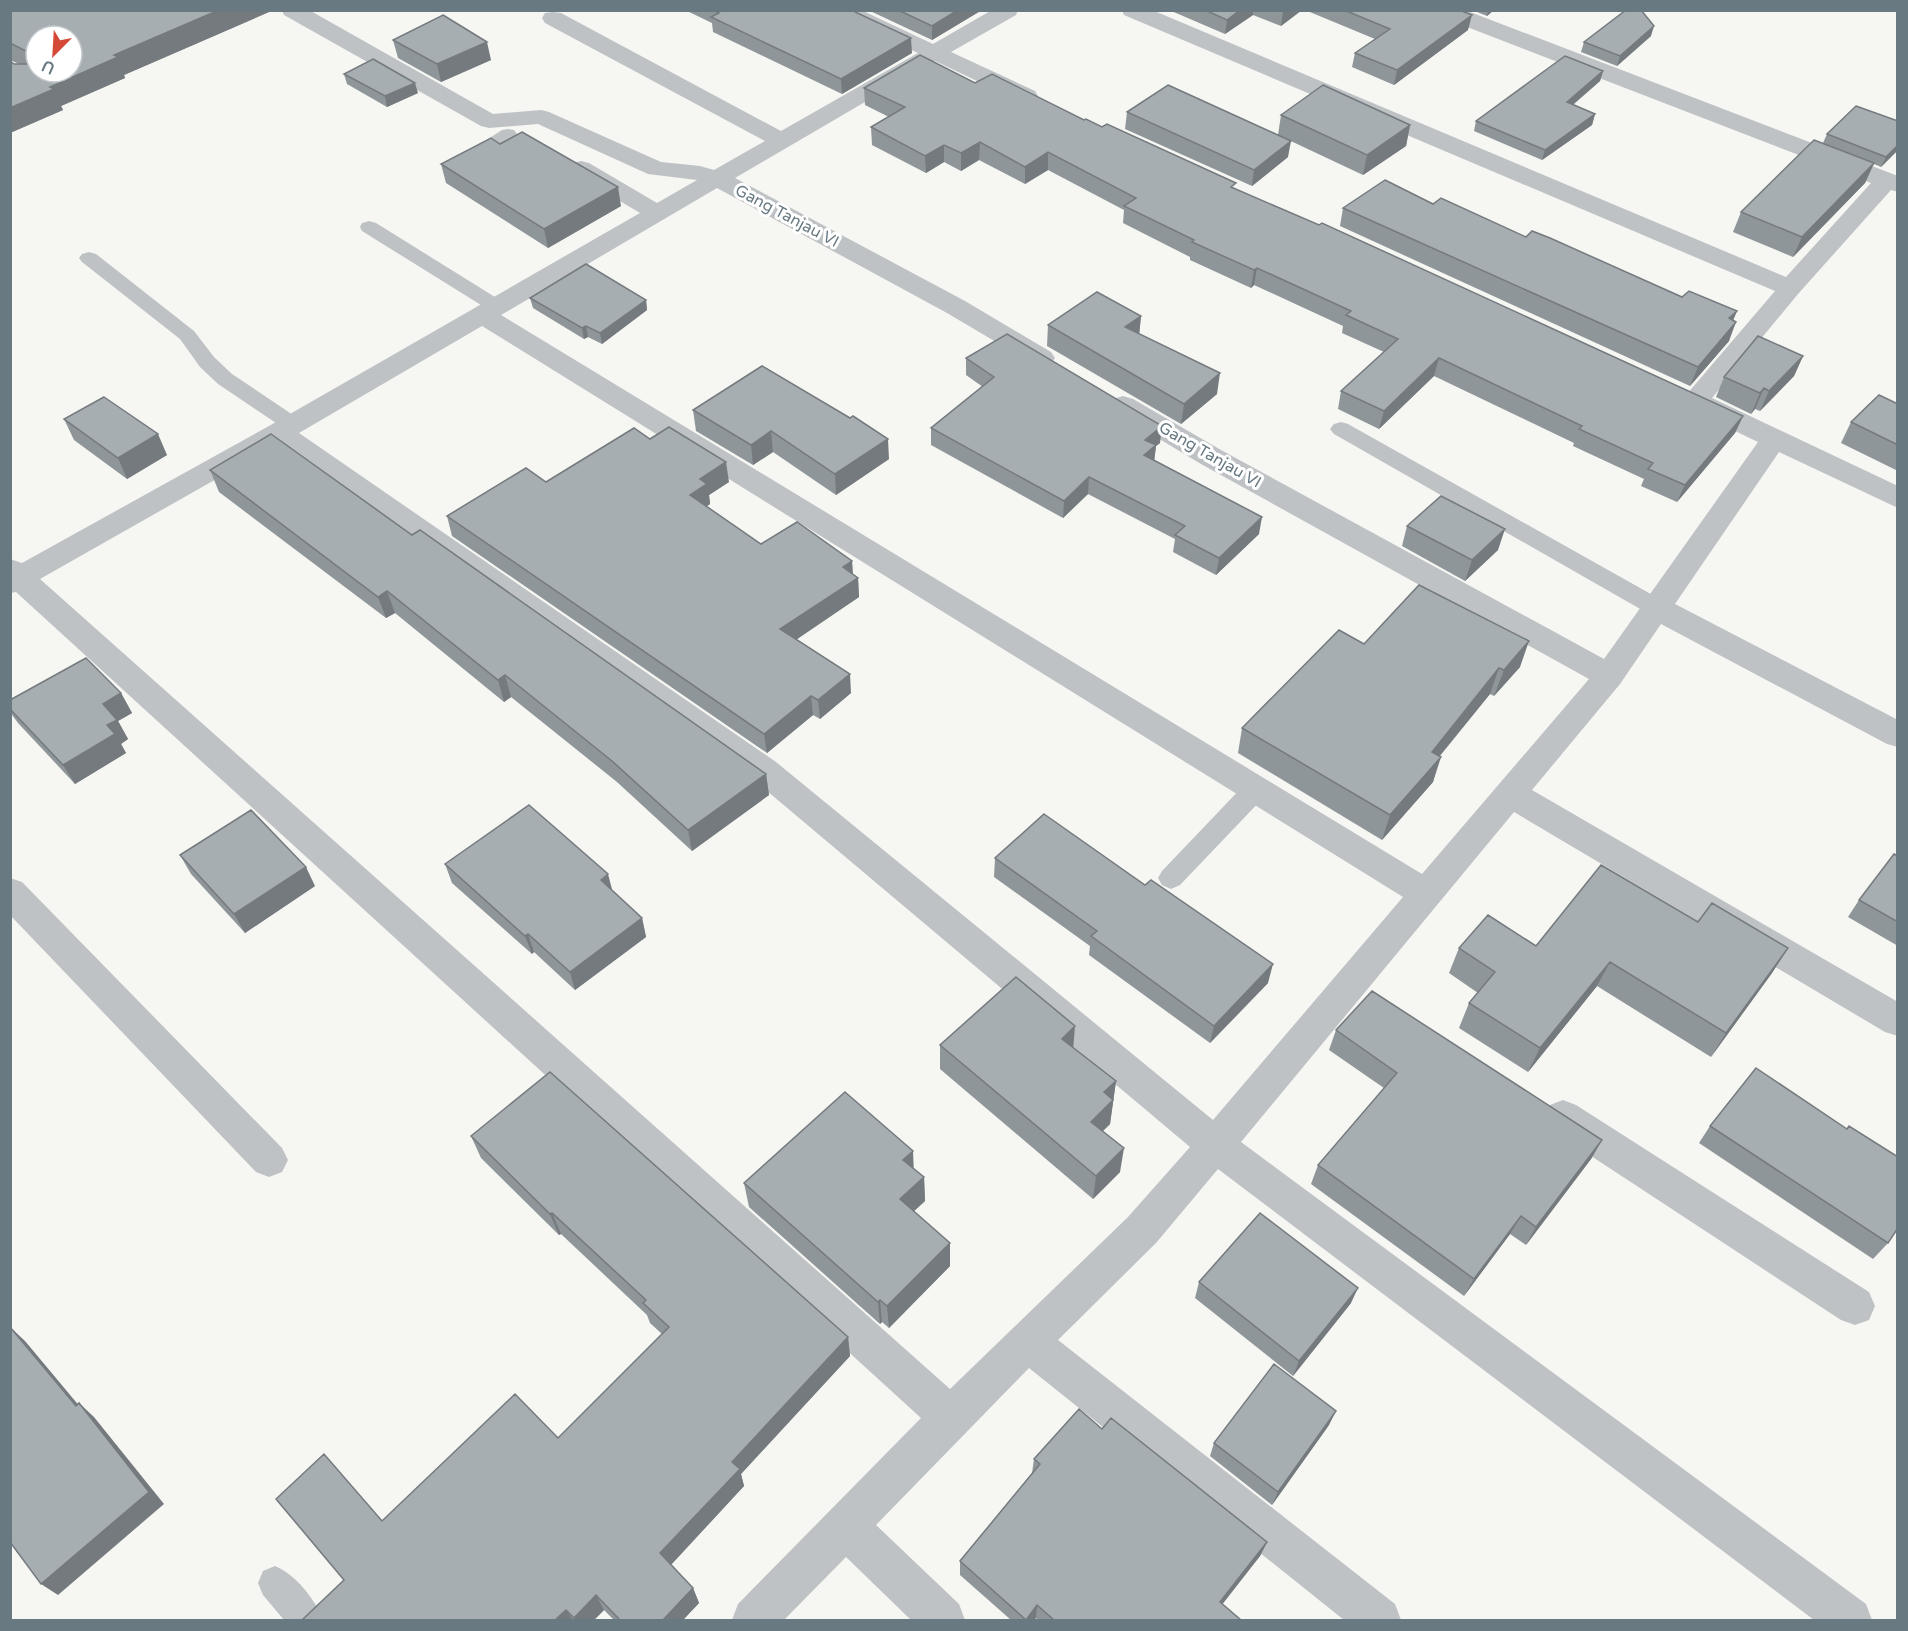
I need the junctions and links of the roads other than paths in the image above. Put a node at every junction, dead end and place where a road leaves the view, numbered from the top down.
1 (291, 10) edge
2 (843, 10) edge
3 (1008, 10) edge
4 (1132, 10) edge
5 (1444, 10) edge
6 (553, 18) dead end
7 (934, 53) junction
8 (1043, 103) edge
9 (511, 132) junction
10 (782, 141) junction
11 (559, 156) edge
12 (455, 168) edge
13 (718, 179) junction
14 (1892, 183) edge
15 (658, 213) junction
16 (369, 227) dead end
17 (89, 258) dead end
18 (1788, 290) junction
19 (489, 310) junction
20 (1068, 373) edge
21 (1099, 391) edge
22 (286, 428) junction
23 (1341, 429) dead end
24 (1774, 439) junction
25 (1898, 498) edge
26 (14, 577) edge
27 (1657, 608) junction
28 (1609, 676) junction
29 (1898, 735) edge
30 (1255, 789) junction
31 (1510, 794) junction
32 (1171, 878) dead end
33 (10, 892) edge
34 (1426, 894) junction
35 (1898, 1021) edge
36 (1533, 1098) edge
37 (1215, 1145) junction
38 (269, 1160) dead end
39 (1855, 1306) dead end
40 (1028, 1342) junction
41 (951, 1417) junction
42 (845, 1526) junction
43 (274, 1583) dead end
44 (306, 1620) edge
45 (754, 1620) edge
46 (943, 1620) edge
47 (1379, 1620) edge
48 (1850, 1620) edge

1 - 9 street
2 - 7 street
3 - 7 street
4 - 18 street
5 - 14 street
6 - 10 street
7 - 8 street
7 - 10 street
9 - 12 lane
9 - 13 street, Gang Tanjau VI
10 - 13 street
11 - 15 street
13 - 15 street
13 - 20 street, Gang Tanjau VI
14 - 18 street
15 - 19 street
16 - 19 lane
17 - 22 lane
18 - 24 street
19 - 22 street
19 - 30 street
21 - 28 street, Gang Tanjau VI
22 - 26 street
22 - 37 street
23 - 27 lane
24 - 25 street
24 - 27 street
26 - 41 street
27 - 28 street
27 - 29 street
28 - 31 street
30 - 32 lane
30 - 34 street
31 - 34 street
31 - 35 street
33 - 38 street
34 - 37 street
36 - 39 street
37 - 40 street
37 - 48 street
40 - 41 street
40 - 47 street
41 - 42 street
42 - 45 street
42 - 46 street
43 - 44 lane

